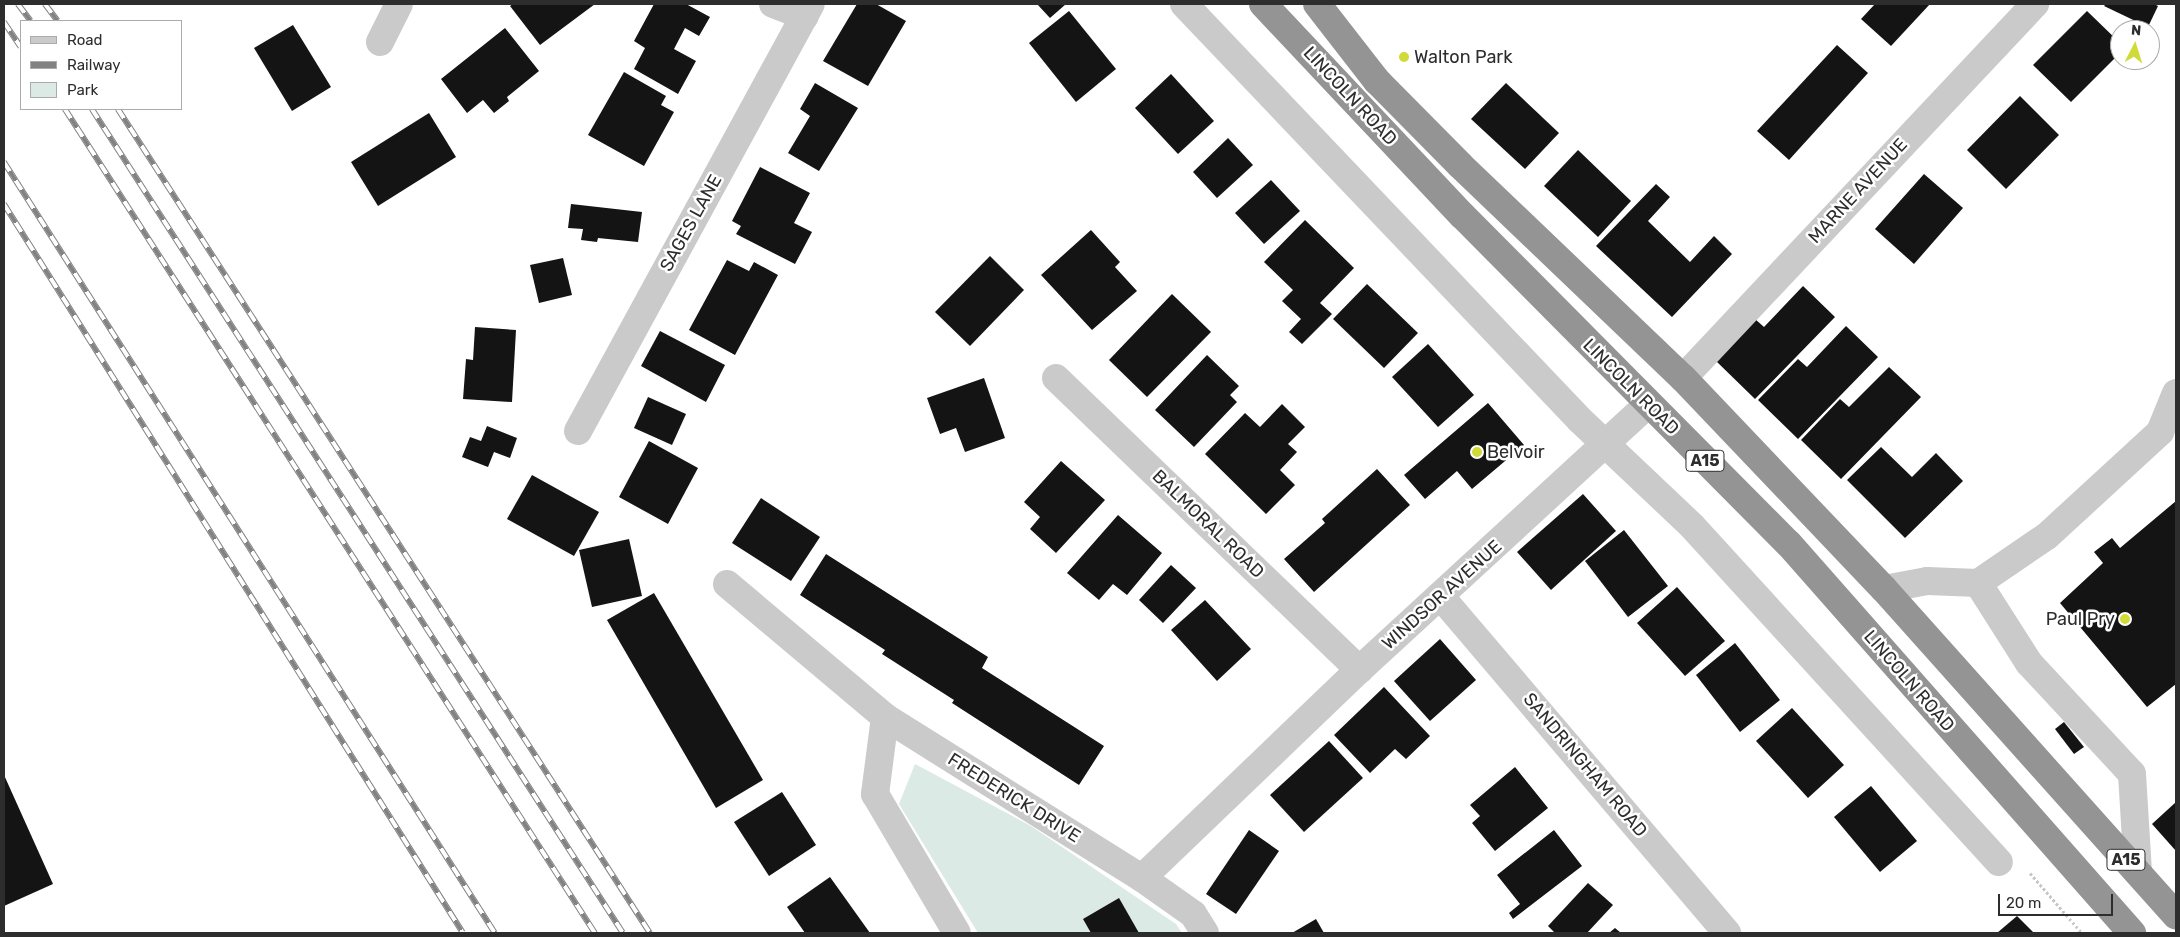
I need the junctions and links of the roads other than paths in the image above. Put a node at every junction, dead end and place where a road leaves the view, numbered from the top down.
1 (399, 4) edge
2 (773, 4) edge
3 (1184, 4) edge
4 (1262, 4) edge
5 (1317, 4) edge
6 (2034, 4) edge
7 (808, 10) edge
8 (380, 42) dead end
9 (1056, 378) dead end
10 (1683, 378) junction
11 (2176, 394) edge
12 (1648, 404) junction
13 (578, 431) dead end
14 (1607, 443) junction
15 (1978, 583) junction
16 (727, 584) dead end
17 (1884, 589) junction
18 (1442, 598) junction
19 (1360, 670) junction
20 (885, 717) junction
21 (1999, 862) road end
22 (2138, 873) junction
23 (1142, 878) junction
24 (2176, 916) edge
25 (957, 933) edge
26 (1205, 933) edge
27 (1727, 933) edge
28 (2132, 933) edge

1 - 8 street
2 - 7 street, SAGES LANE
3 - 14 street
4 - 12 highway, LINCOLN ROAD / A15
5 - 10 highway, LINCOLN ROAD / A15
6 - 10 street, MARNE AVENUE
7 - 13 street, SAGES LANE
9 - 19 street, BALMORAL ROAD
10 - 17 highway, LINCOLN ROAD / A15
11 - 15 street
12 - 14 street, WINDSOR AVENUE
12 - 28 highway, LINCOLN ROAD / A15
14 - 18 street, WINDSOR AVENUE
14 - 21 street
15 - 17 street
15 - 22 street
16 - 20 street, FREDERICK DRIVE
17 - 22 highway, LINCOLN ROAD / A15
18 - 19 street, WINDSOR AVENUE
18 - 27 street, SANDRINGHAM ROAD
19 - 23 street, WINDSOR AVENUE
20 - 23 street, FREDERICK DRIVE
20 - 25 street
22 - 24 highway, LINCOLN ROAD / A15
23 - 26 street, FREDERICK DRIVE

